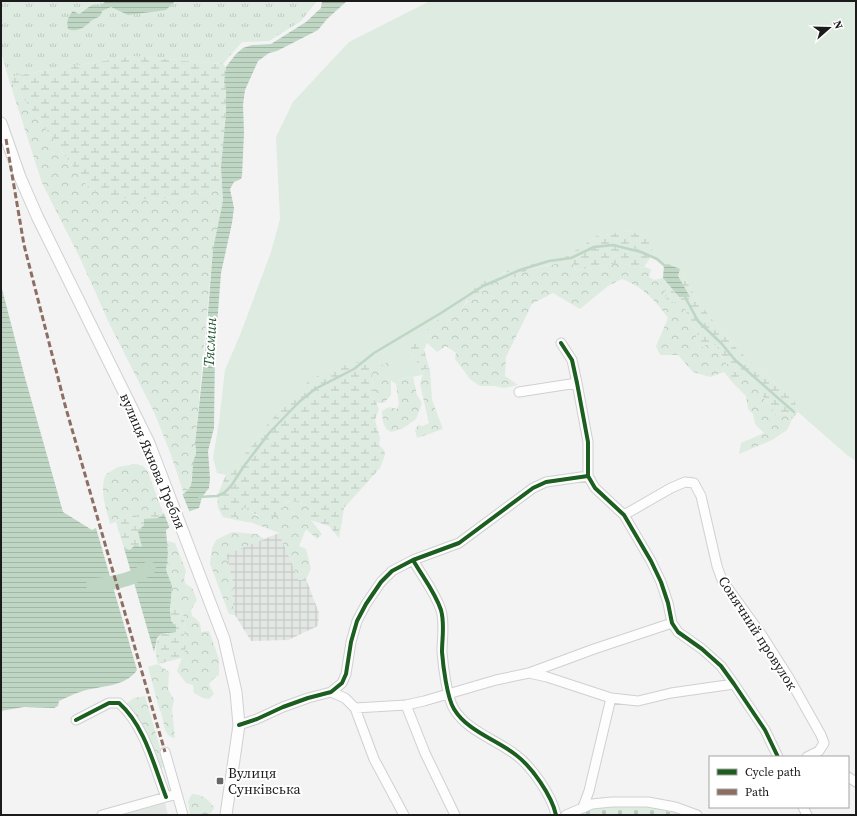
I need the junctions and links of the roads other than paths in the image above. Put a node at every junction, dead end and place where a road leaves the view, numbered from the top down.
1 (1, 123) edge
2 (561, 343) dead end
3 (577, 383) junction
4 (519, 392) dead end
5 (588, 476) junction
6 (624, 515) junction
7 (413, 560) junction
8 (672, 623) junction
9 (529, 673) junction
10 (342, 683) junction
11 (734, 684) junction
12 (331, 692) junction
13 (448, 694) junction
14 (345, 698) junction
15 (611, 698) junction
16 (406, 705) junction
17 (355, 708) junction
18 (76, 720) dead end
19 (239, 725) junction
20 (165, 752) dead end
21 (778, 756) edge
22 (810, 756) edge
23 (177, 794) junction
24 (166, 797) junction
25 (583, 807) junction
26 (102, 815) edge
27 (183, 815) edge
28 (226, 815) edge
29 (404, 815) edge
30 (455, 815) edge
31 (556, 815) edge
32 (566, 815) edge
33 (697, 815) edge

1 - 19 main road, вулиця Яхнова Гребля
2 - 3 street
3 - 4 street
3 - 5 street
5 - 6 street
5 - 7 street
6 - 8 street
6 - 22 street, Сонячний провулок
7 - 10 street
7 - 13 street
8 - 9 street
8 - 11 street
9 - 13 street
9 - 15 street
10 - 12 street
10 - 14 street
11 - 15 street
11 - 21 street
12 - 14 street
12 - 19 street
13 - 16 street
13 - 31 street
14 - 17 street
15 - 25 street
16 - 17 street
16 - 30 street
17 - 29 street
18 - 24 street
19 - 28 main road, вулиця Яхнова Гребля
20 - 23 street
23 - 24 street
23 - 27 street
24 - 26 street
25 - 32 street
25 - 33 street

